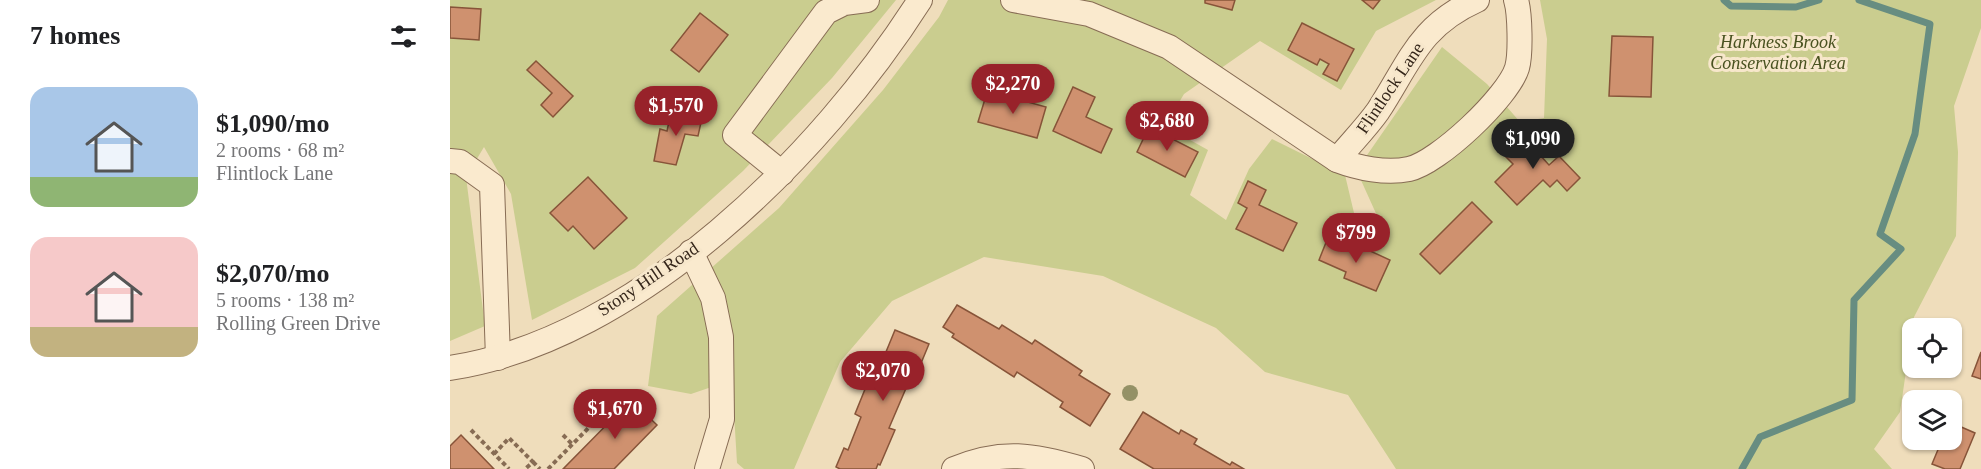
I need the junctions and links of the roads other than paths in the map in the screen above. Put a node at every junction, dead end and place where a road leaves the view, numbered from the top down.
1 (867, 0) edge
2 (920, 0) edge
3 (1013, 0) edge
4 (1477, 0) edge
5 (1516, 0) edge
6 (1337, 160) junction
7 (450, 161) edge
8 (782, 173) junction
9 (691, 252) junction
10 (498, 358) junction
11 (450, 368) edge
12 (707, 469) edge
13 (954, 469) edge
14 (1082, 469) edge

1 - 8 street
2 - 8 street, Stony Hill Road
3 - 6 street
4 - 6 street, Flintlock Lane
5 - 6 street
7 - 10 street
8 - 9 street, Stony Hill Road
9 - 10 street, Stony Hill Road
9 - 12 street
10 - 11 street, Stony Hill Road
13 - 14 street

